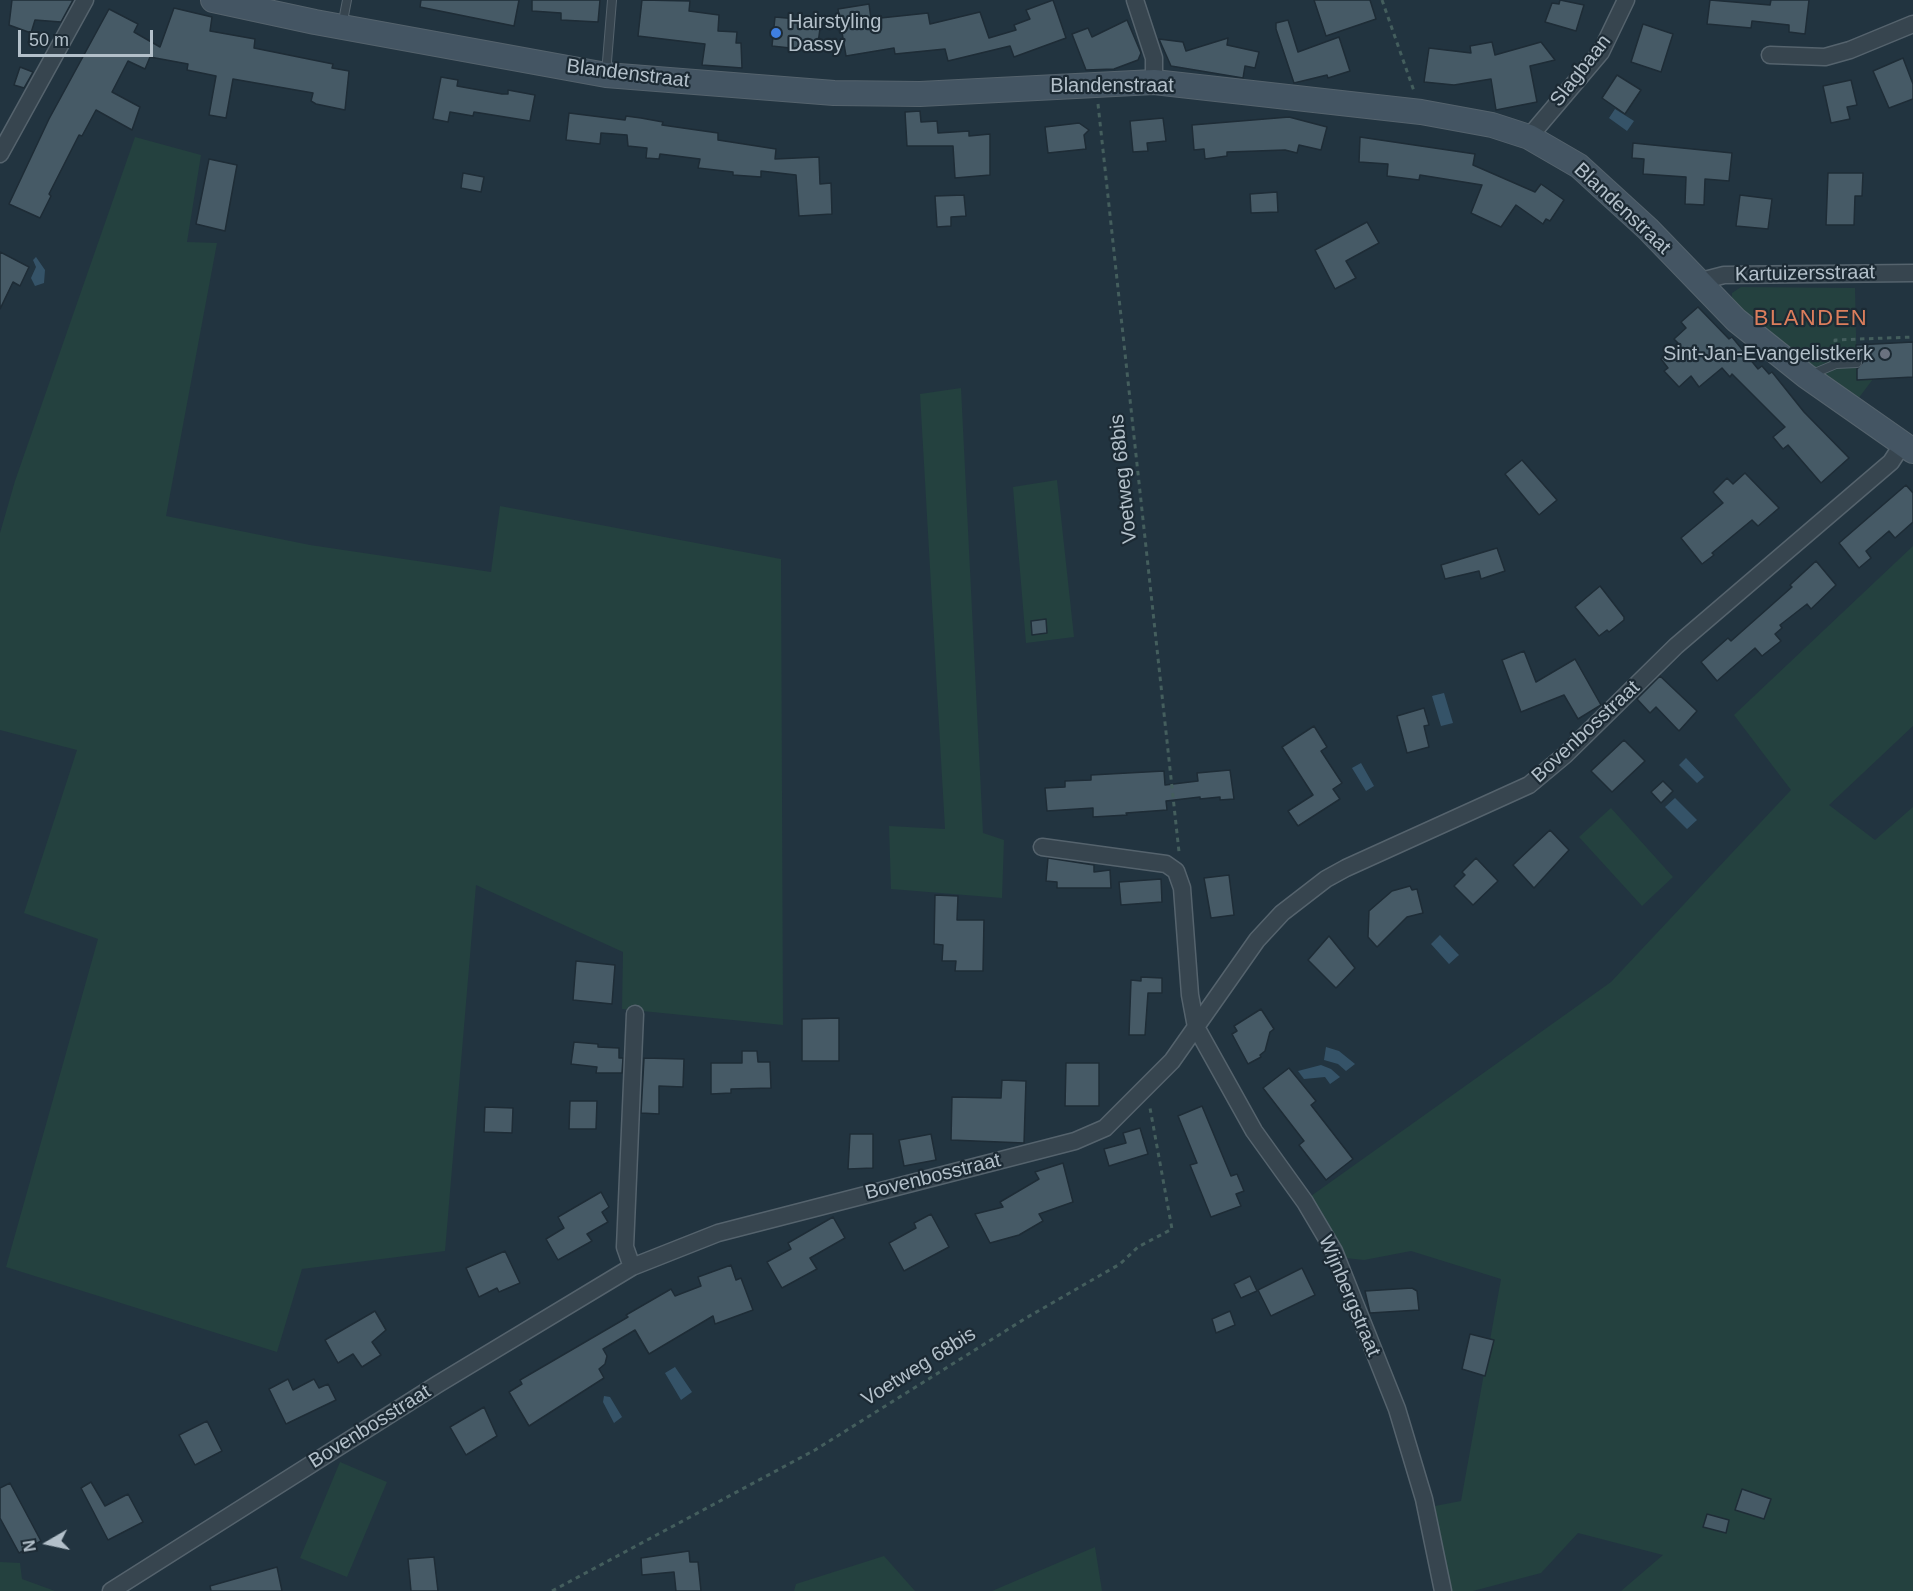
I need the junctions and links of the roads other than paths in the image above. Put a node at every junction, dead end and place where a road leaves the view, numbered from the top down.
1 (85, 0) edge
2 (213, 0) edge
3 (347, 0) edge
4 (612, 0) edge
5 (1135, 0) edge
6 (1626, 0) edge
7 (1913, 24) edge
8 (342, 26) junction
9 (1770, 55) dead end
10 (606, 75) junction
11 (1154, 82) junction
12 (1528, 137) junction
13 (0, 154) edge
14 (1913, 273) edge
15 (1697, 282) junction
16 (1857, 363) dead end
17 (1806, 376) junction
18 (1908, 448) edge
19 (1042, 848) dead end
20 (635, 1014) dead end
21 (1196, 1027) junction
22 (632, 1268) junction
23 (111, 1591) edge
24 (1443, 1591) edge

1 - 13 street
2 - 8 street, Blandenstraat
3 - 8 lane
4 - 10 lane
5 - 11 street
6 - 12 street, Slagbaan
7 - 9 street
8 - 10 street, Blandenstraat
10 - 11 street, Blandenstraat
11 - 12 street, Blandenstraat
12 - 15 street, Blandenstraat
14 - 15 street, Kartuizersstraat
15 - 17 street, Blandenstraat
16 - 17 lane
17 - 18 street, Blandenstraat
18 - 21 street, Bovenbosstraat
19 - 21 street
20 - 22 street
21 - 22 street, Bovenbosstraat
21 - 24 street, Wijnbergstraat
22 - 23 street, Bovenbosstraat

